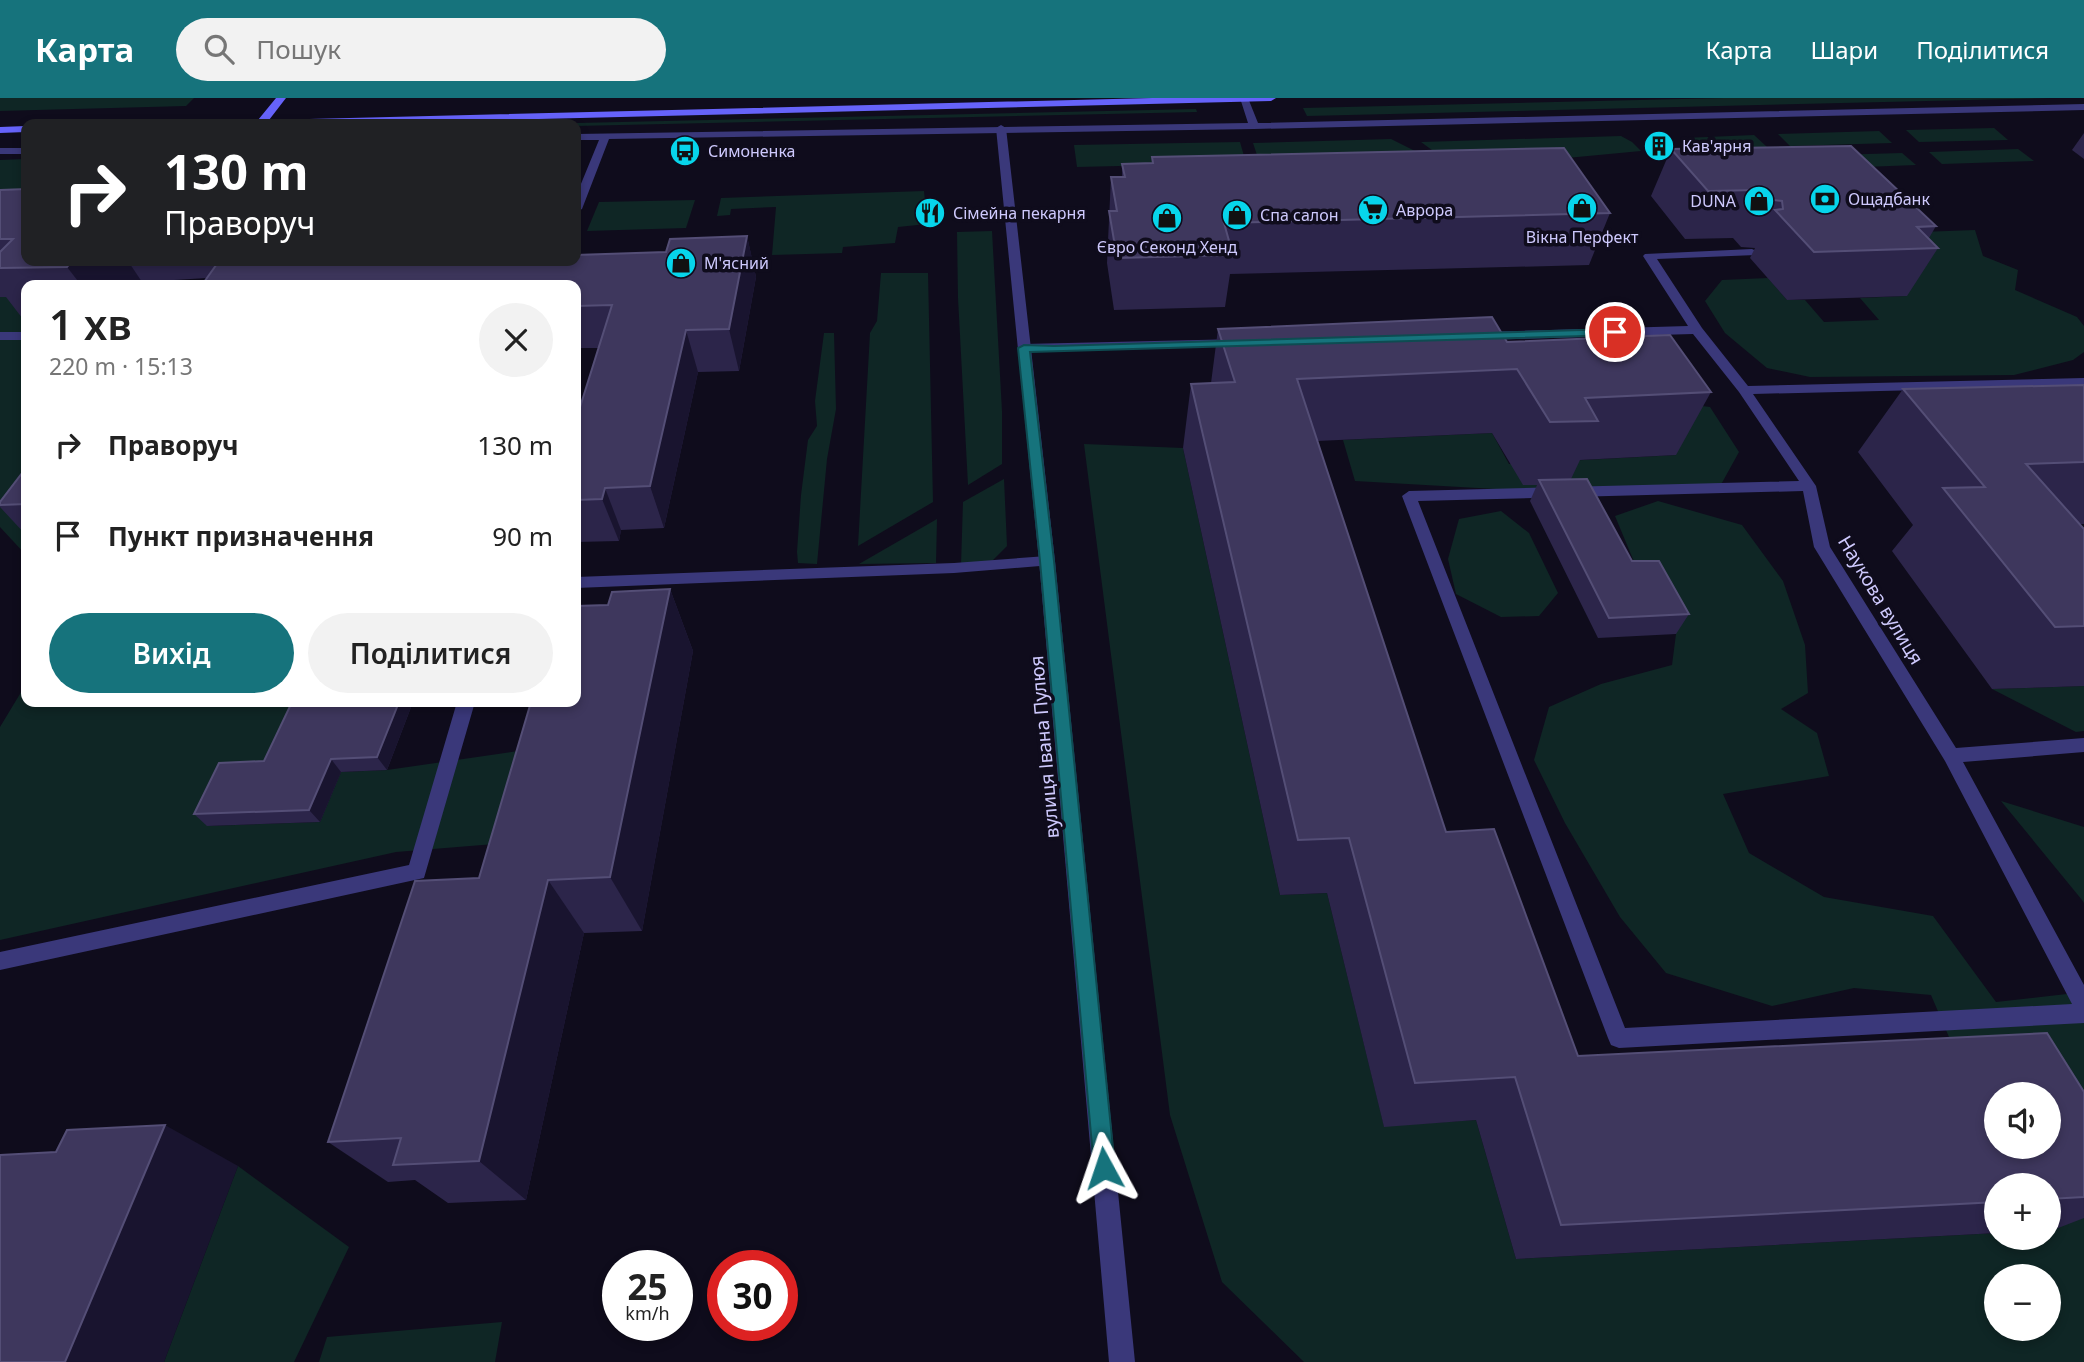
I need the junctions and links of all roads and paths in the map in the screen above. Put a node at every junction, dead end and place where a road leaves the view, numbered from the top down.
1 (281, 98) edge
2 (1271, 98) edge
3 (1244, 99) edge
4 (2084, 107) edge
5 (265, 119) edge
6 (458, 119) edge
7 (1254, 126) junction
8 (1001, 128) junction
9 (21, 129) edge
10 (0, 130) edge
11 (581, 137) edge
12 (605, 137) junction
13 (21, 150) edge
14 (0, 151) edge
15 (581, 197) edge
16 (1752, 253) dead end
17 (1697, 330) junction
18 (0, 336) edge
19 (21, 336) edge
20 (1464, 337) edge
21 (1259, 343) edge
22 (1024, 348) junction
23 (2084, 382) edge
24 (1744, 390) junction
25 (1809, 486) junction
26 (1047, 561) junction
27 (581, 583) edge
28 (465, 707) edge
29 (2084, 745) edge
30 (1951, 757) junction
31 (0, 961) edge
32 (2084, 1006) edge
33 (2084, 1013) edge
34 (1122, 1362) edge

1 - 5 main road
2 - 3 main road
3 - 6 main road
3 - 7 street
4 - 7 street
7 - 8 street
8 - 12 street
8 - 22 street, вулиця Івана Пулюя
9 - 10 main road
11 - 12 street
12 - 15 street
13 - 14 street
16 - 17 street, Наукова вулиця
17 - 20 street
17 - 24 street, Наукова вулиця
18 - 19 street
21 - 22 street
22 - 26 street, вулиця Івана Пулюя
23 - 24 street
24 - 25 street, Наукова вулиця
25 - 30 street, Наукова вулиця
25 - 33 street
26 - 27 street
26 - 34 street, вулиця Івана Пулюя
28 - 31 street
29 - 30 street
30 - 32 street, Наукова вулиця

